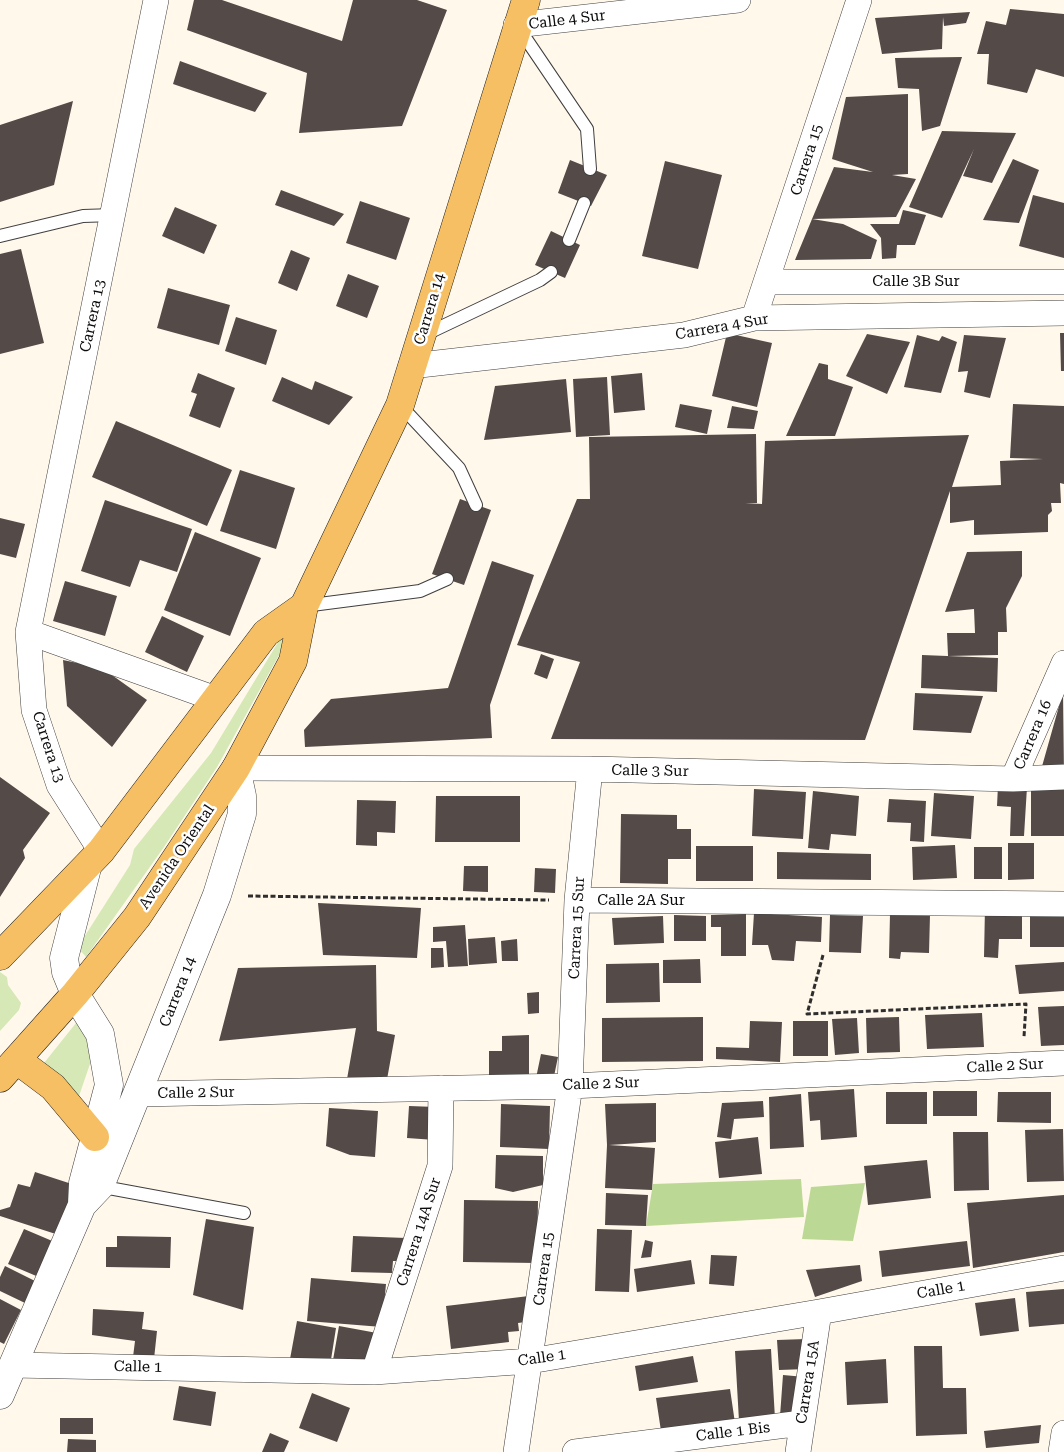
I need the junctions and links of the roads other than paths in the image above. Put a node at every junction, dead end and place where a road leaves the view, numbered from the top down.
1 (156, 0) edge
2 (526, 0) edge
3 (738, 0) edge
4 (859, 0) edge
5 (516, 25) junction
6 (590, 168) dead end
7 (584, 203) dead end
8 (114, 215) junction
9 (0, 236) edge
10 (569, 240) dead end
11 (551, 272) dead end
12 (768, 282) junction
13 (1064, 282) edge
14 (1064, 313) edge
15 (754, 318) junction
16 (422, 336) junction
17 (411, 366) junction
18 (400, 405) junction
19 (476, 505) dead end
20 (447, 579) dead end
21 (304, 606) junction
22 (28, 632) junction
23 (1064, 663) edge
24 (216, 699) junction
25 (236, 768) junction
26 (590, 770) junction
27 (1064, 777) edge
28 (1014, 779) junction
29 (94, 859) junction
30 (577, 900) junction
31 (1064, 904) edge
32 (0, 956) edge
33 (76, 994) junction
34 (1064, 1063) edge
35 (8, 1069) edge
36 (570, 1086) junction
37 (441, 1088) junction
38 (137, 1094) junction
39 (96, 1137) junction
40 (89, 1192) junction
41 (244, 1213) dead end
42 (1064, 1268) edge
43 (819, 1312) junction
44 (530, 1361) junction
45 (13, 1365) junction
46 (374, 1372) junction
47 (0, 1395) edge
48 (802, 1424) junction
49 (516, 1452) edge
50 (575, 1452) edge
51 (798, 1452) edge

1 - 8 street, Carrera 13
2 - 5 main road, Carrera 14
3 - 5 street, Calle 4 Sur
4 - 12 street, Carrera 15
5 - 6 lane
5 - 16 main road, Carrera 14
7 - 10 lane
8 - 9 lane
8 - 22 street, Carrera 13
11 - 16 lane
12 - 13 street, Calle 3B Sur
12 - 15 street, Carrera 15
14 - 15 street, Carrera 4 Sur
15 - 17 street, Carrera 4 Sur
16 - 17 main road, Carrera 14
17 - 18 main road, Carrera 14
18 - 19 lane
18 - 21 main road, Carrera 14
20 - 21 lane
21 - 24 main road
21 - 25 main road, Avenida Oriental
22 - 24 street
22 - 29 street, Carrera 13
23 - 28 street, Carrera 16
24 - 29 main road
25 - 26 street, Calle 3 Sur
25 - 33 main road, Avenida Oriental
25 - 38 street, Carrera 14
26 - 28 street, Calle 3 Sur
26 - 30 street, Carrera 15 Sur
27 - 28 street, Calle 3 Sur
29 - 32 main road
29 - 33 street, Carrera 14
30 - 31 street, Calle 2A Sur
30 - 36 street, Carrera 15 Sur
33 - 35 main road, Avenida Oriental
33 - 39 street, Carrera 14
34 - 36 street, Calle 2 Sur
35 - 39 main road
36 - 37 street, Calle 2 Sur
36 - 44 street, Carrera 15
37 - 38 street, Calle 2 Sur
37 - 46 street, Carrera 14A Sur
38 - 40 street, Carrera 14
39 - 40 street, Carrera 14
40 - 41 lane
40 - 45 street, Carrera 14
42 - 43 street, Calle 1
43 - 44 street, Calle 1
43 - 48 street, Carrera 15A
44 - 46 street, Calle 1
44 - 49 street, Carrera 15
45 - 46 street, Calle 1
45 - 47 street, Carrera 14
48 - 50 street, Calle 1 Bis
48 - 51 street, Carrera 15A

